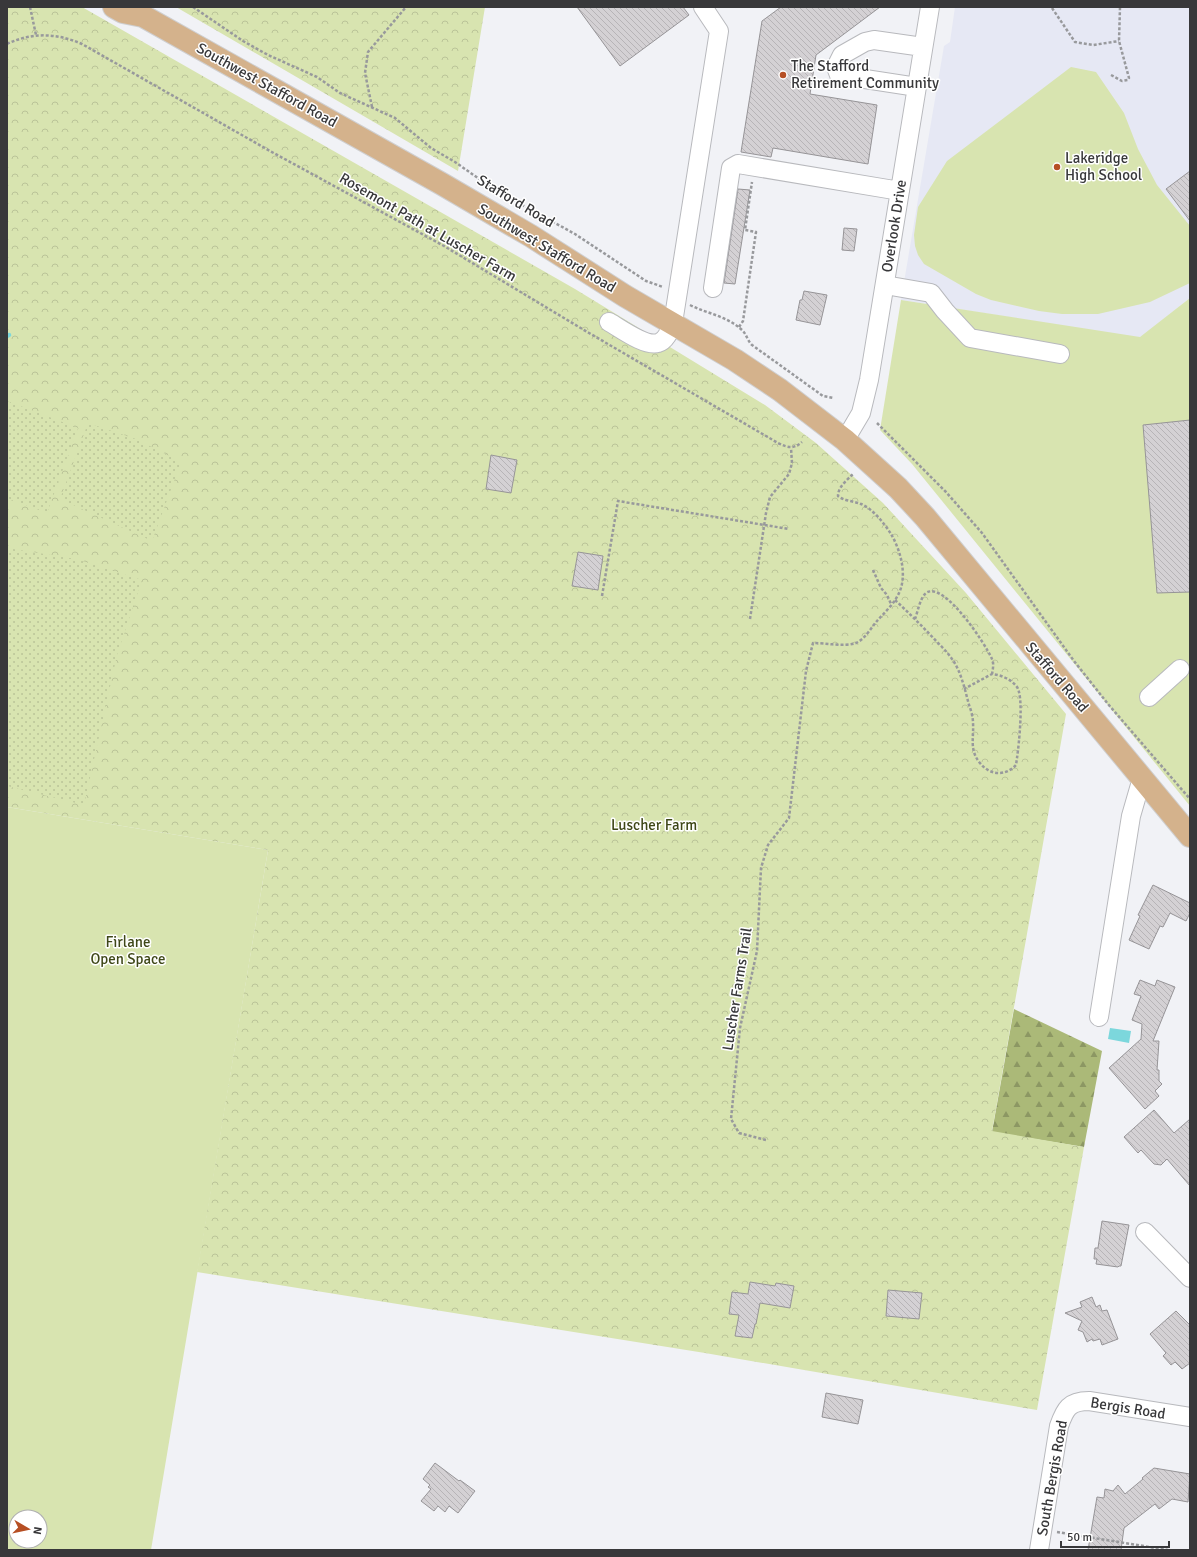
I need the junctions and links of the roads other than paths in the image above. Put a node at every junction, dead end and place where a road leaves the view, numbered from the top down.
1 (114, 7) edge
2 (703, 7) edge
3 (930, 7) edge
4 (139, 11) edge
5 (923, 47) junction
6 (917, 88) junction
7 (900, 191) junction
8 (885, 285) junction
9 (713, 288) dead end
10 (609, 322) dead end
11 (672, 323) junction
12 (1060, 354) dead end
13 (845, 440) junction
14 (925, 517) joint
15 (1180, 669) dead end
16 (1149, 697) dead end
17 (1142, 778) junction
18 (1190, 836) edge
19 (1099, 1017) dead end
20 (1145, 1232) dead end
21 (1190, 1278) edge
22 (1068, 1407) joint
23 (1190, 1417) edge
24 (1039, 1550) edge

1 - 4 main road, Southwest Stafford Road
2 - 11 street
3 - 5 street, Overlook Drive
4 - 11 main road, Southwest Stafford Road
5 - 6 street, Overlook Drive
5 - 6 street
6 - 7 street, Overlook Drive
7 - 8 street, Overlook Drive
7 - 9 street
8 - 12 street
8 - 13 street, Overlook Drive
10 - 11 street
11 - 13 main road, Southwest Stafford Road
13 - 14 main road, Southwest Stafford Road
14 - 17 main road, Stafford Road
15 - 16 street
17 - 18 main road, Stafford Road
17 - 19 street
20 - 21 street
22 - 23 street, Bergis Road
22 - 24 street, South Bergis Road

